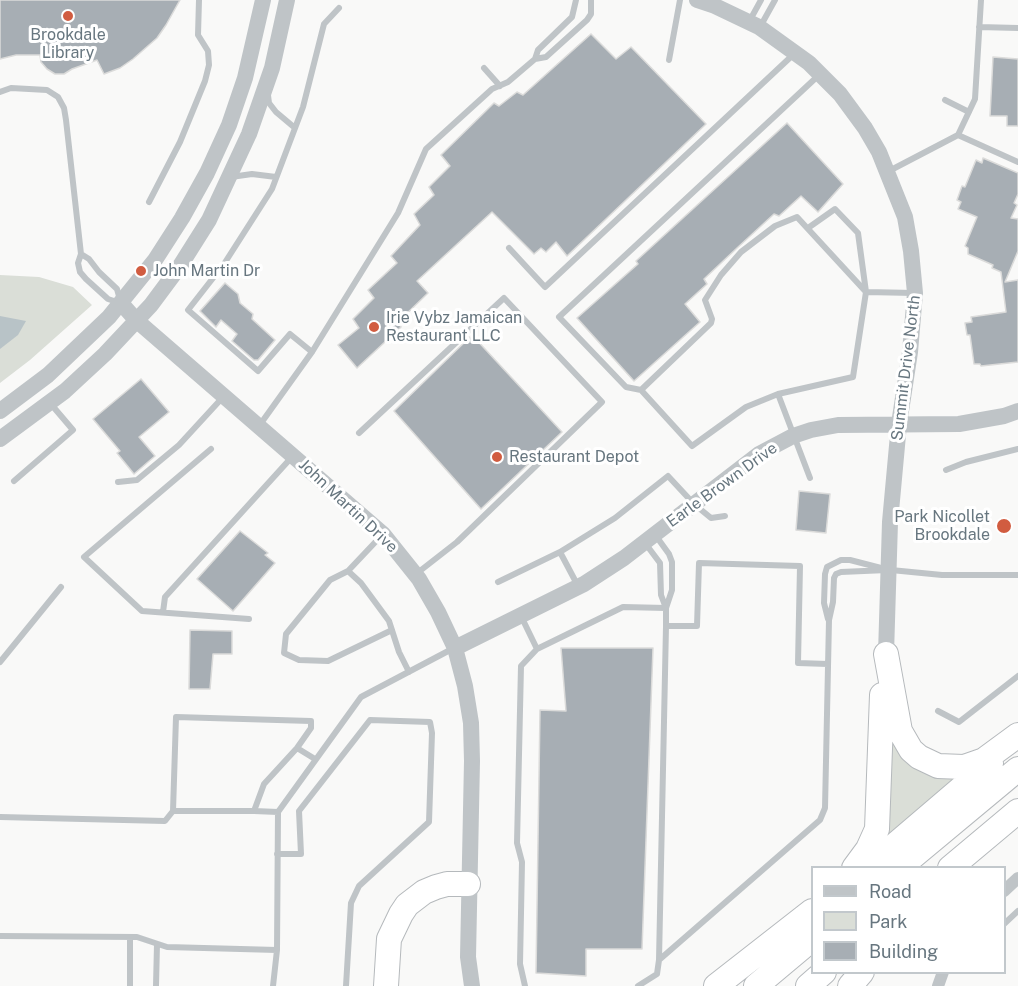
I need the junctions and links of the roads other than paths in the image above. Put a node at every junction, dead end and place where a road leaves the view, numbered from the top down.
1 (199, 0) edge
2 (263, 0) edge
3 (287, 0) edge
4 (576, 0) edge
5 (591, 0) edge
6 (680, 0) edge
7 (697, 0) edge
8 (761, 0) edge
9 (774, 0) edge
10 (981, 0) edge
11 (339, 8) dead end
12 (754, 24) junction
13 (979, 27) junction
14 (1018, 28) edge
15 (796, 52) junction
16 (535, 59) junction
17 (669, 60) dead end
18 (484, 68) dead end
19 (820, 74) junction
20 (500, 86) junction
21 (266, 87) junction
22 (0, 92) edge
23 (945, 100) dead end
24 (969, 112) junction
25 (295, 128) junction
26 (958, 135) junction
27 (1018, 162) edge
28 (888, 172) junction
29 (230, 177) junction
30 (276, 177) junction
31 (149, 202) dead end
32 (808, 228) junction
33 (509, 248) dead end
34 (81, 254) junction
35 (866, 292) junction
36 (915, 293) junction
37 (121, 303) junction
38 (136, 320) junction
39 (312, 352) junction
40 (641, 390) junction
41 (778, 394) junction
42 (224, 396) junction
43 (50, 402) junction
44 (0, 411) edge
45 (1018, 411) edge
46 (899, 424) junction
47 (259, 426) junction
48 (359, 433) dead end
49 (793, 436) junction
50 (0, 440) edge
51 (211, 449) dead end
52 (1018, 449) edge
53 (294, 456) junction
54 (946, 470) dead end
55 (810, 478) dead end
56 (14, 481) dead end
57 (118, 482) dead end
58 (694, 504) junction
59 (725, 516) dead end
60 (383, 534) junction
61 (649, 538) junction
62 (560, 552) junction
63 (887, 570) junction
64 (348, 571) junction
65 (416, 574) junction
66 (1018, 575) edge
67 (498, 582) dead end
68 (62, 586) dead end
69 (578, 587) junction
70 (666, 608) junction
71 (163, 612) junction
72 (520, 615) junction
73 (249, 619) dead end
74 (828, 620) junction
75 (666, 626) junction
76 (392, 630) junction
77 (455, 648) junction
78 (537, 649) junction
79 (886, 654) junction
80 (0, 662) edge
81 (828, 664) junction
82 (409, 672) junction
83 (1018, 675) edge
84 (938, 711) dead end
85 (1018, 735) edge
86 (1018, 740) edge
87 (297, 748) junction
88 (315, 759) junction
89 (1018, 769) edge
90 (173, 811) junction
91 (1018, 811) edge
92 (254, 812) junction
93 (278, 812) junction
94 (0, 818) edge
95 (1018, 820) edge
96 (278, 854) junction
97 (855, 866) edge
98 (869, 866) edge
99 (900, 866) edge
100 (951, 866) edge
101 (970, 866) edge
102 (1018, 878) edge
103 (468, 884) junction
104 (1006, 890) edge
105 (811, 912) edge
106 (1018, 912) edge
107 (1006, 923) edge
108 (0, 936) edge
109 (130, 937) junction
110 (811, 941) edge
111 (157, 944) junction
112 (277, 950) junction
113 (658, 960) junction
114 (822, 974) edge
115 (860, 974) edge
116 (130, 986) edge
117 (156, 986) edge
118 (273, 986) edge
119 (346, 986) edge
120 (386, 986) edge
121 (472, 986) edge
122 (525, 986) edge
123 (638, 986) edge
124 (716, 986) edge
125 (756, 986) edge
126 (808, 986) edge
127 (850, 986) edge

1 - 31 lane
2 - 37 street
3 - 21 street
4 - 16 lane
5 - 16 lane
6 - 17 lane
7 - 12 street, Summit Drive North
8 - 12 lane
9 - 12 lane
10 - 13 lane
11 - 25 lane
12 - 15 street, Summit Drive North
13 - 14 lane
13 - 24 lane
15 - 19 street, Summit Drive North
15 - 33 lane
16 - 20 lane
18 - 20 lane
19 - 28 street, Summit Drive North
19 - 40 lane
20 - 39 lane
21 - 25 lane
21 - 29 street
22 - 34 lane
23 - 24 lane
24 - 26 lane
25 - 30 lane
26 - 27 lane
26 - 28 lane
28 - 36 street, Summit Drive North
29 - 30 lane
29 - 38 street
30 - 39 lane
32 - 35 lane
32 - 35 lane
32 - 40 lane
34 - 37 lane
34 - 37 lane
35 - 36 lane
35 - 41 lane
36 - 46 street, Summit Drive North
37 - 38 street, John Martin Drive
37 - 44 street
38 - 42 street, John Martin Drive
38 - 43 street
39 - 47 lane
40 - 41 lane
41 - 49 lane
42 - 47 street, John Martin Drive
42 - 57 lane
43 - 50 street
43 - 56 lane
45 - 46 street, Earle Brown Drive
46 - 49 street, Earle Brown Drive
46 - 63 street, Summit Drive North
47 - 53 street, John Martin Drive
48 - 65 lane
49 - 55 lane
49 - 58 street, Earle Brown Drive
51 - 71 lane
52 - 54 lane
53 - 60 street, John Martin Drive
53 - 71 lane
58 - 59 lane
58 - 61 street, Earle Brown Drive
58 - 62 lane
60 - 64 lane
60 - 65 street, John Martin Drive
61 - 69 street, Earle Brown Drive
61 - 70 lane
61 - 70 lane
62 - 67 lane
62 - 69 lane
63 - 66 lane
63 - 74 lane
63 - 74 lane
63 - 79 street, Summit Drive North
64 - 76 lane
64 - 76 lane
65 - 77 street, John Martin Drive
68 - 80 lane
69 - 72 street, Earle Brown Drive
70 - 75 lane
70 - 78 lane
71 - 73 lane
72 - 77 street, Earle Brown Drive
72 - 78 lane
74 - 81 lane
75 - 81 lane
75 - 113 lane
76 - 82 lane
77 - 82 lane
77 - 103 street, John Martin Drive
78 - 122 lane
79 - 85 highway
79 - 97 highway
81 - 113 lane
82 - 88 lane
83 - 84 lane
86 - 98 highway
87 - 88 lane
87 - 90 lane
87 - 92 lane
88 - 93 lane
89 - 99 highway
90 - 92 lane
90 - 94 lane
91 - 100 highway
92 - 93 lane
93 - 96 lane
95 - 101 highway
96 - 112 lane
96 - 119 lane
102 - 104 street
103 - 120 highway
103 - 121 street, John Martin Drive
105 - 124 highway
106 - 107 lane
108 - 109 lane
109 - 111 lane
109 - 116 lane
110 - 125 highway
111 - 112 lane
111 - 117 lane
112 - 118 lane
113 - 123 lane
114 - 126 highway
115 - 127 highway

